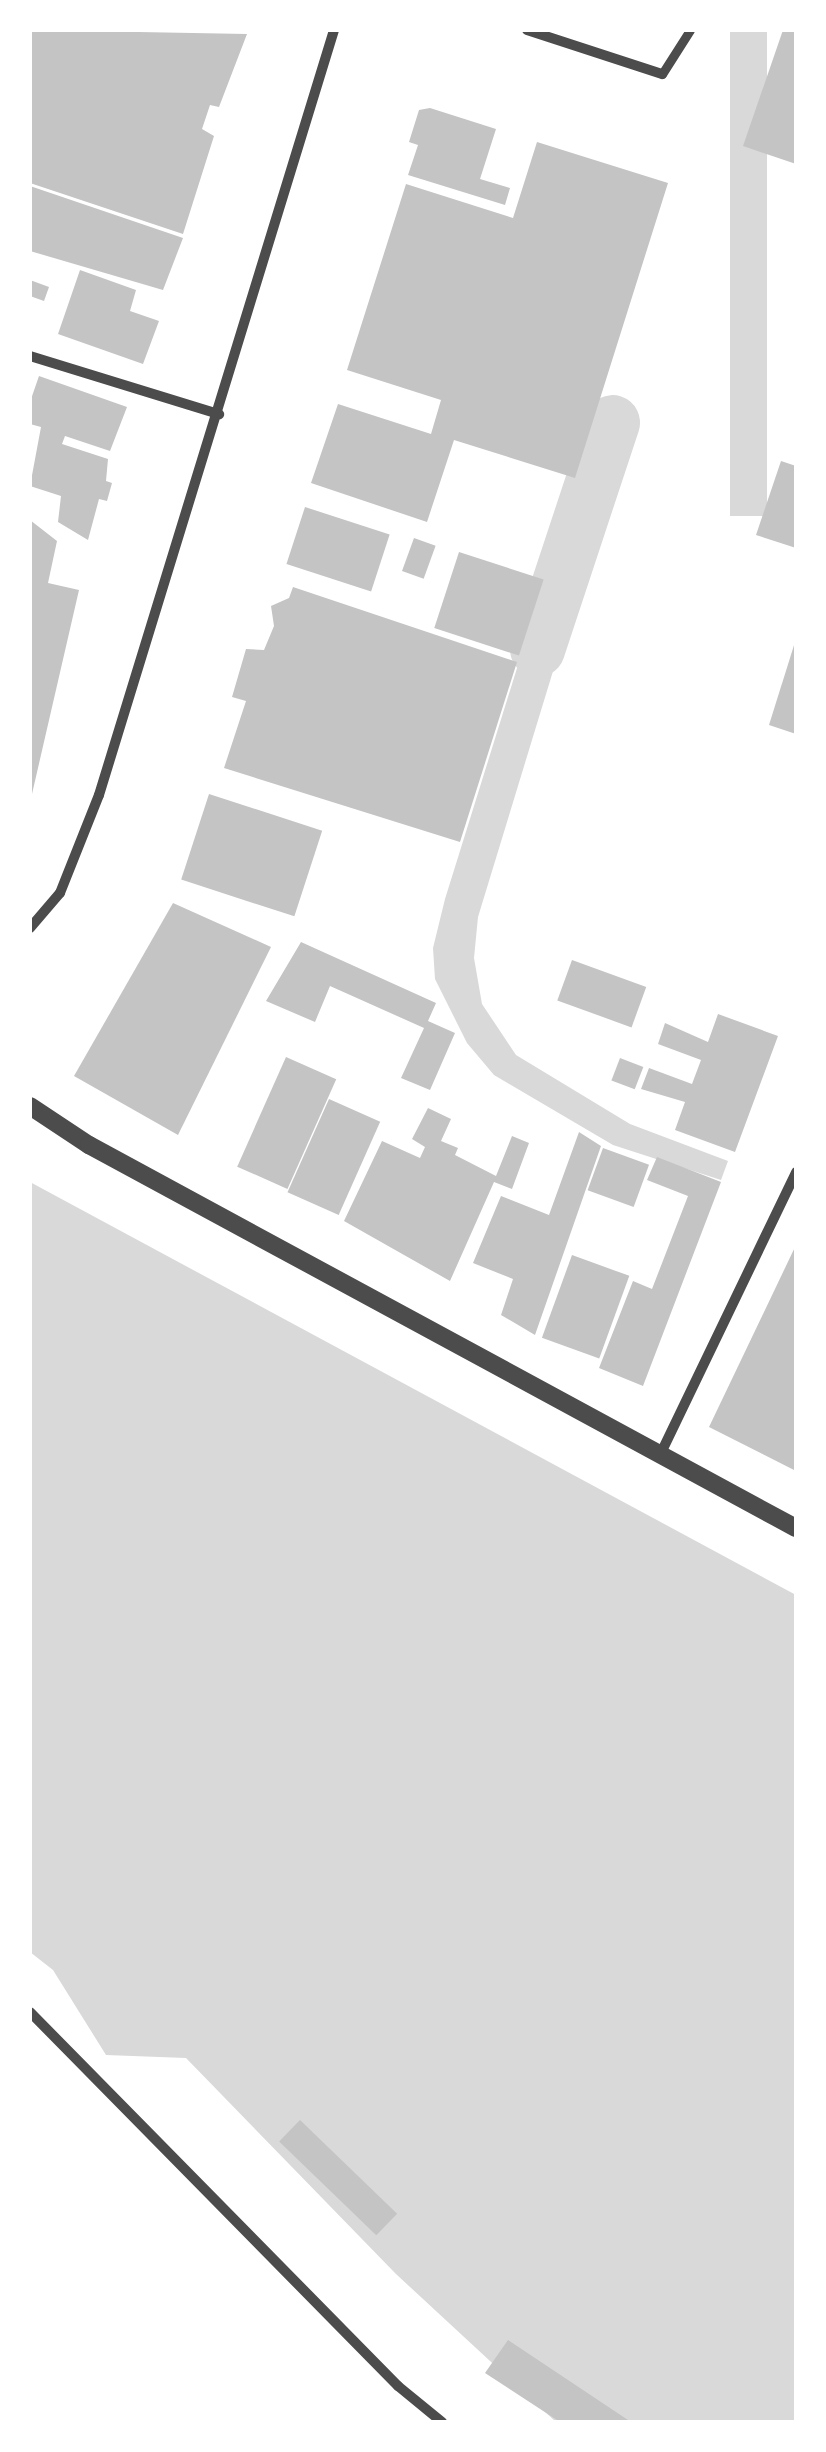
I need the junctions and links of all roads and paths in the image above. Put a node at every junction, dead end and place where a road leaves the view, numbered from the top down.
1 (334, 30) edge
2 (527, 30) edge
3 (690, 30) edge
4 (662, 74) joint
5 (30, 356) edge
6 (219, 414) junction
7 (30, 928) edge
8 (30, 1106) edge
9 (796, 1172) edge
10 (660, 1455) junction
11 (796, 1528) edge
12 (30, 2012) edge
13 (442, 2422) edge

1 - 6 street
2 - 4 street
3 - 4 street
5 - 6 street
6 - 7 street
8 - 10 street
9 - 10 street
10 - 11 street
12 - 13 street

